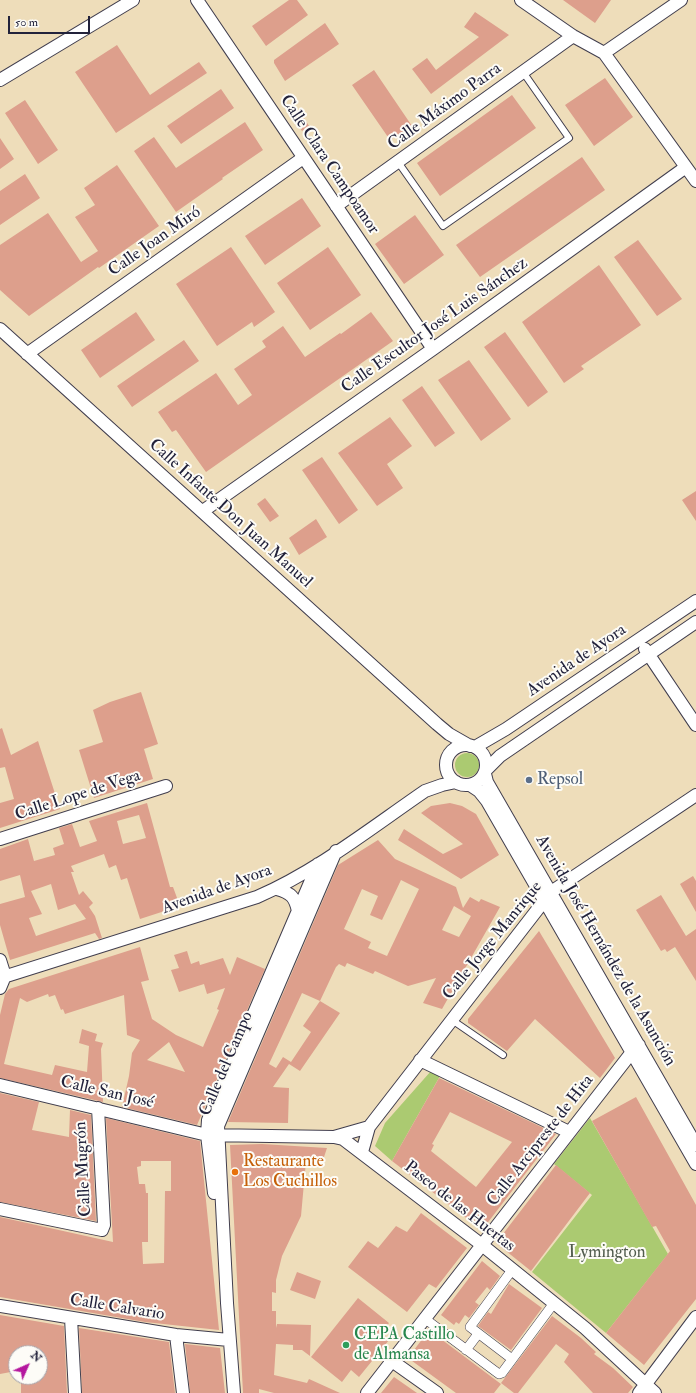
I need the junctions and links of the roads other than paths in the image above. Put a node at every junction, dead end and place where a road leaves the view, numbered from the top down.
1 (133, 0) edge
2 (197, 0) edge
3 (521, 0) edge
4 (681, 0) edge
5 (573, 36) junction
6 (604, 53) junction
7 (523, 72) junction
8 (0, 80) edge
9 (303, 158) junction
10 (398, 162) junction
11 (686, 167) junction
12 (696, 181) edge
13 (336, 206) junction
14 (0, 329) edge
15 (433, 349) junction
16 (27, 354) junction
17 (203, 511) junction
18 (696, 601) edge
19 (696, 622) edge
20 (638, 640) junction
21 (648, 655) junction
22 (437, 724) junction
23 (696, 725) edge
24 (473, 746) junction
25 (449, 757) junction
26 (485, 772) junction
27 (456, 782) junction
28 (470, 785) junction
29 (166, 786) dead end
30 (425, 791) junction
31 (696, 795) edge
32 (0, 839) edge
33 (336, 852) junction
34 (318, 864) junction
35 (277, 889) junction
36 (548, 896) junction
37 (298, 911) junction
38 (0, 960) edge
39 (3, 977) edge
40 (0, 988) edge
41 (452, 1020) junction
42 (636, 1048) junction
43 (503, 1055) dead end
44 (420, 1060) junction
45 (0, 1086) edge
46 (98, 1108) junction
47 (369, 1127) junction
48 (569, 1132) junction
49 (213, 1134) junction
50 (334, 1137) junction
51 (696, 1145) edge
52 (362, 1152) junction
53 (696, 1164) edge
54 (0, 1209) edge
55 (482, 1245) junction
56 (512, 1270) junction
57 (554, 1303) junction
58 (0, 1306) edge
59 (696, 1317) edge
60 (71, 1318) junction
61 (424, 1318) junction
62 (478, 1334) junction
63 (176, 1335) junction
64 (229, 1340) junction
65 (466, 1350) junction
66 (512, 1359) junction
67 (392, 1361) junction
68 (642, 1388) edge
69 (75, 1393) edge
70 (183, 1393) edge
71 (234, 1393) edge
72 (367, 1393) edge
73 (437, 1393) edge
74 (655, 1393) edge

1 - 8 street
2 - 9 street, Calle Clara Campoamor
3 - 5 street
4 - 6 street
5 - 6 street
5 - 7 street, Calle Máximo Parra
6 - 11 street
7 - 10 street, Calle Máximo Parra
7 - 10 lane
9 - 13 street, Calle Clara Campoamor
9 - 16 street, Calle Joan Miró
10 - 13 street, Calle Máximo Parra
11 - 12 street
11 - 15 street, Calle Escultor José Luis Sánchez
13 - 15 street, Calle Clara Campoamor
14 - 16 street, Calle Infante Don Juan Manuel
15 - 17 street, Calle Escultor José Luis Sánchez
16 - 17 street, Calle Infante Don Juan Manuel
17 - 22 street, Calle Infante Don Juan Manuel
18 - 20 street, Avenida de Ayora
19 - 21 street, Avenida de Ayora
20 - 21 street
20 - 24 street, Avenida de Ayora
21 - 23 street
21 - 26 street, Avenida de Ayora
22 - 24 street, Calle Infante Don Juan Manuel
22 - 25 street, Calle Infante Don Juan Manuel
24 - 25 street
24 - 26 street
25 - 27 street
25 - 30 street, Avenida de Ayora
26 - 28 street
26 - 36 street, Avenida José Hernández de la Asunción
27 - 28 street
27 - 30 street, Avenida de Ayora
28 - 36 street, Avenida José Hernández de la Asunción
29 - 32 street, Calle Lope de Vega
30 - 33 street, Avenida de Ayora
31 - 36 street, Calle Jorge Manrique
33 - 34 street, Avenida de Ayora
33 - 49 street, Calle del Campo
34 - 35 street, Avenida de Ayora
34 - 37 street, Calle del Campo
35 - 37 street
35 - 39 street, Avenida de Ayora
36 - 41 street, Calle Jorge Manrique
36 - 42 street, Avenida José Hernández de la Asunción
37 - 49 street, Calle del Campo
38 - 39 street
39 - 40 street
41 - 43 lane
41 - 44 street, Calle Jorge Manrique
42 - 48 street, Calle Arcipreste de Hita
42 - 51 street, Avenida José Hernández de la Asunción
42 - 53 street, Avenida José Hernández de la Asunción
44 - 47 street, Calle Jorge Manrique
44 - 48 street
45 - 46 street, Calle San José
46 - 49 street, Calle San José
46 - 54 street, Calle Mugrón
47 - 50 street
47 - 52 street, Calle Jorge Manrique
48 - 55 street, Calle Arcipreste de Hita
49 - 50 street, Paseo de las Huertas
49 - 64 street, Calle del Campo
50 - 52 street, Paseo de las Huertas
52 - 55 street, Paseo de las Huertas
55 - 56 street, Paseo de las Huertas
55 - 61 street, Calle Arcipreste de Hita
56 - 57 street, Paseo de las Huertas
56 - 62 street
57 - 66 street
57 - 68 street, Paseo de las Huertas
58 - 60 street, Calle Calvario
59 - 68 street
60 - 63 street, Calle Calvario
60 - 69 street
61 - 65 street
61 - 67 street, Calle Arcipreste de Hita
62 - 65 street
62 - 66 street
63 - 64 street, Calle Calvario
63 - 70 street
64 - 71 street, Calle del Campo
65 - 66 street
67 - 72 street, Calle Arcipreste de Hita
67 - 73 street
68 - 74 street, Paseo de las Huertas

